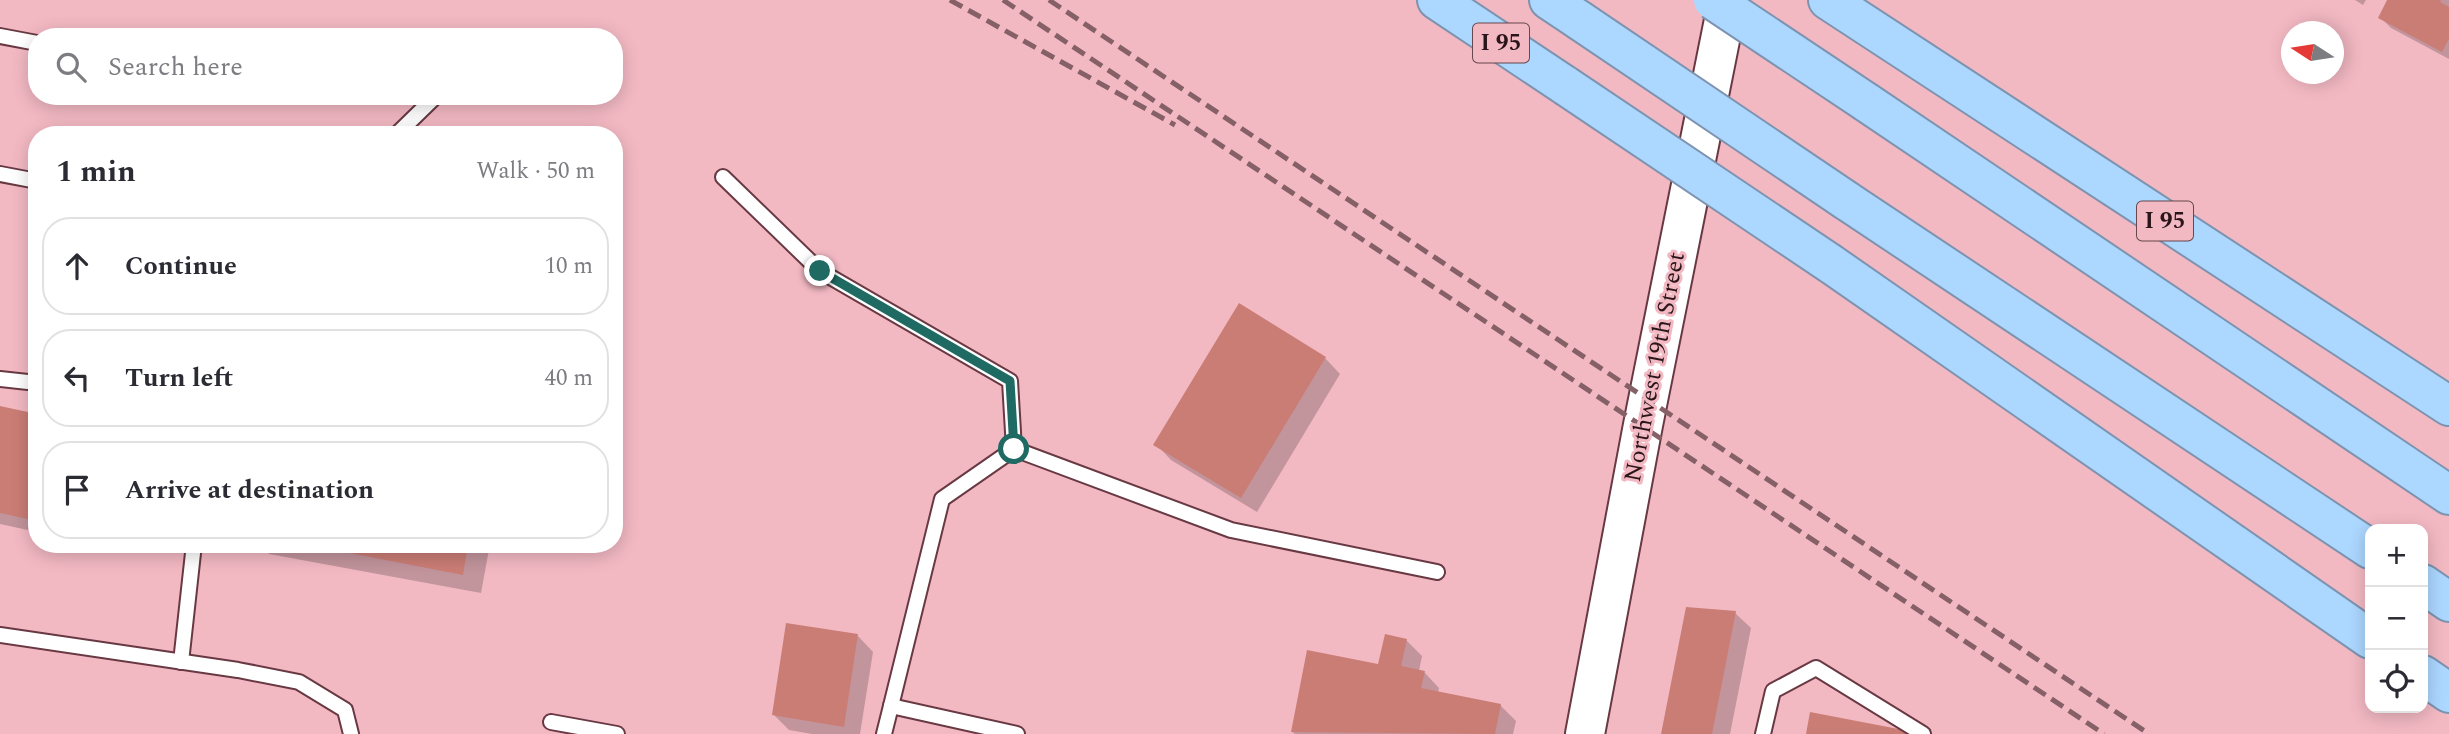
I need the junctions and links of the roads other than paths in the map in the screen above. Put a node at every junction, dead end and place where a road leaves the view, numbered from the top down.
1 (1437, 0) edge
2 (1713, 0) edge
3 (1728, 0) edge
4 (1828, 0) edge
5 (1564, 10) edge
6 (0, 36) edge
7 (28, 41) edge
8 (427, 105) edge
9 (405, 126) edge
10 (0, 174) edge
11 (723, 177) dead end
12 (28, 179) edge
13 (0, 379) edge
14 (28, 382) edge
15 (2449, 406) edge
16 (1014, 449) junction
17 (2449, 495) edge
18 (2365, 546) edge
19 (193, 553) edge
20 (1437, 572) dead end
21 (2427, 587) edge
22 (2449, 602) edge
23 (0, 635) edge
24 (2365, 636) edge
25 (181, 662) junction
26 (2428, 678) edge
27 (2449, 693) edge
28 (891, 706) junction
29 (551, 722) dead end
30 (351, 734) edge
31 (617, 734) edge
32 (884, 734) edge
33 (1017, 734) edge
34 (1585, 734) edge
35 (1763, 734) edge
36 (1923, 734) edge

1 - 24 highway, I 95, bridge
2 - 17 highway, bridge
3 - 34 street, Northwest 19th Street
4 - 15 highway, I 95
5 - 18 highway, bridge
6 - 7 lane
8 - 9 lane
10 - 12 lane
11 - 16 lane
13 - 14 lane
16 - 20 lane
16 - 28 lane
19 - 25 lane
21 - 22 highway
23 - 25 lane
25 - 30 lane
26 - 27 highway
28 - 32 lane
28 - 33 lane
29 - 31 lane
35 - 36 lane

